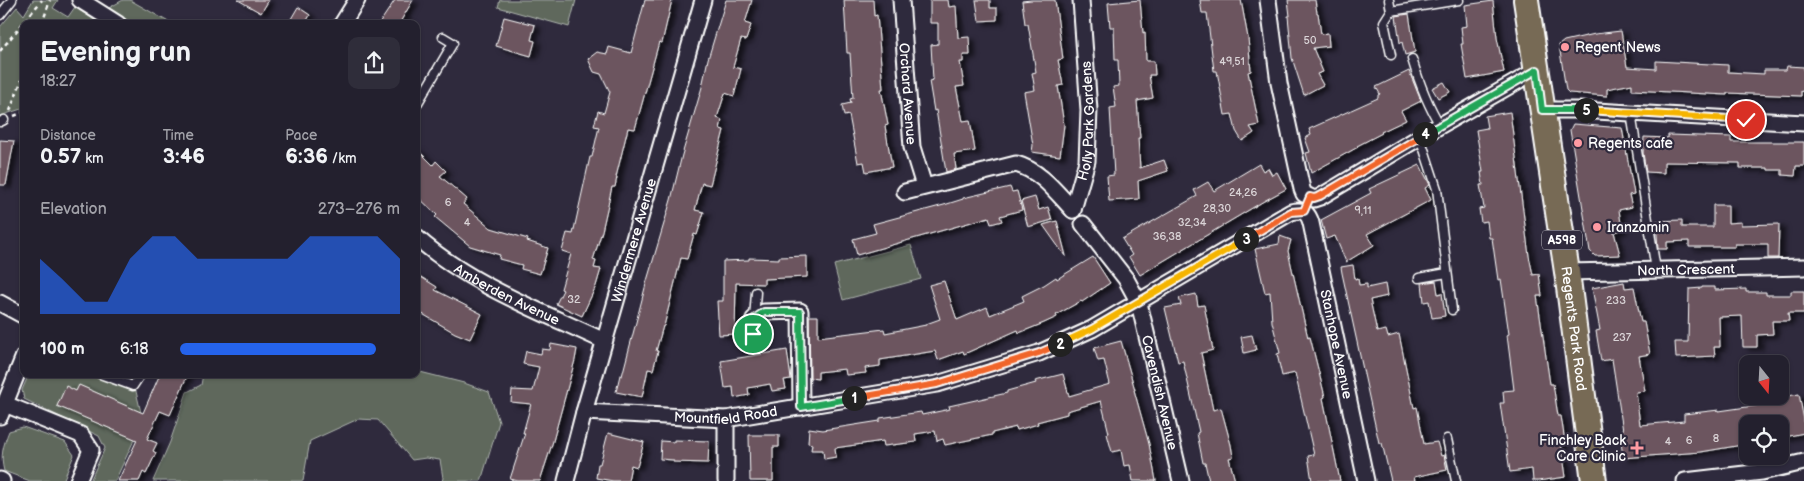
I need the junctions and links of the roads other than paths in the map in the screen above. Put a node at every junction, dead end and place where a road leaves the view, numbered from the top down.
1 (12, 0) edge
2 (80, 0) edge
3 (357, 0) edge
4 (702, 0) edge
5 (901, 0) edge
6 (1081, 0) edge
7 (1268, 0) edge
8 (1389, 0) edge
9 (1458, 0) edge
10 (1526, 0) edge
11 (100, 5) edge
12 (1391, 11) junction
13 (0, 15) edge
14 (114, 20) edge
15 (344, 20) edge
16 (443, 37) dead end
17 (1391, 55) dead end
18 (1412, 58) dead end
19 (1537, 70) junction
20 (420, 99) edge
21 (1542, 110) junction
22 (1631, 113) junction
23 (1804, 123) edge
24 (1440, 125) junction
25 (1420, 137) junction
26 (924, 186) junction
27 (905, 192) dead end
28 (1307, 204) junction
29 (1084, 224) dead end
30 (420, 240) edge
31 (1804, 267) edge
32 (1656, 270) junction
33 (1567, 272) junction
34 (1447, 274) junction
35 (1419, 278) dead end
36 (756, 292) dead end
37 (0, 303) edge
38 (1138, 303) junction
39 (1452, 310) dead end
40 (20, 314) edge
41 (754, 319) junction
42 (753, 334) dead end
43 (604, 341) junction
44 (20, 366) edge
45 (111, 378) edge
46 (138, 378) edge
47 (801, 407) junction
48 (2, 410) edge
49 (584, 412) junction
50 (726, 419) junction
51 (1447, 439) dead end
52 (1804, 462) edge
53 (78, 481) edge
54 (566, 481) edge
55 (726, 481) edge
56 (1181, 481) edge
57 (1366, 481) edge
58 (1456, 481) edge
59 (1594, 481) edge
60 (1685, 481) edge

1 - 13 lane
2 - 11 street
3 - 15 street
4 - 43 street, Windermere Avenue
5 - 26 street, Orchard Avenue
6 - 26 street, Holly Park Gardens
7 - 28 street, Stanhope Avenue
8 - 12 lane
9 - 12 lane
10 - 19 main road, Regent's Park Road / A598
11 - 14 street
12 - 17 lane
16 - 20 lane
18 - 24 lane
19 - 21 main road, Regent's Park Road / A598
19 - 24 street, Mountfield Road
21 - 22 street
21 - 33 main road, Regent's Park Road / A598
22 - 23 street
22 - 32 lane
24 - 25 street, Mountfield Road
25 - 28 street, Mountfield Road
25 - 34 lane
26 - 27 street
28 - 38 street, Mountfield Road
28 - 57 street, Stanhope Avenue
29 - 38 street, Cavendish Avenue
30 - 43 street, Amberden Avenue
31 - 32 street, North Crescent
32 - 33 street, North Crescent
33 - 59 main road, Regent's Park Road / A598
34 - 35 lane
34 - 39 lane
36 - 41 lane
37 - 40 street
38 - 47 street, Mountfield Road
38 - 56 street, Cavendish Avenue
41 - 42 street
41 - 47 street
43 - 49 street, Windermere Avenue
44 - 48 street
45 - 46 lane
47 - 50 street, Mountfield Road
48 - 53 street
49 - 50 street, Mountfield Road
49 - 54 street, Windermere Avenue
50 - 55 street
51 - 58 lane
52 - 60 street

